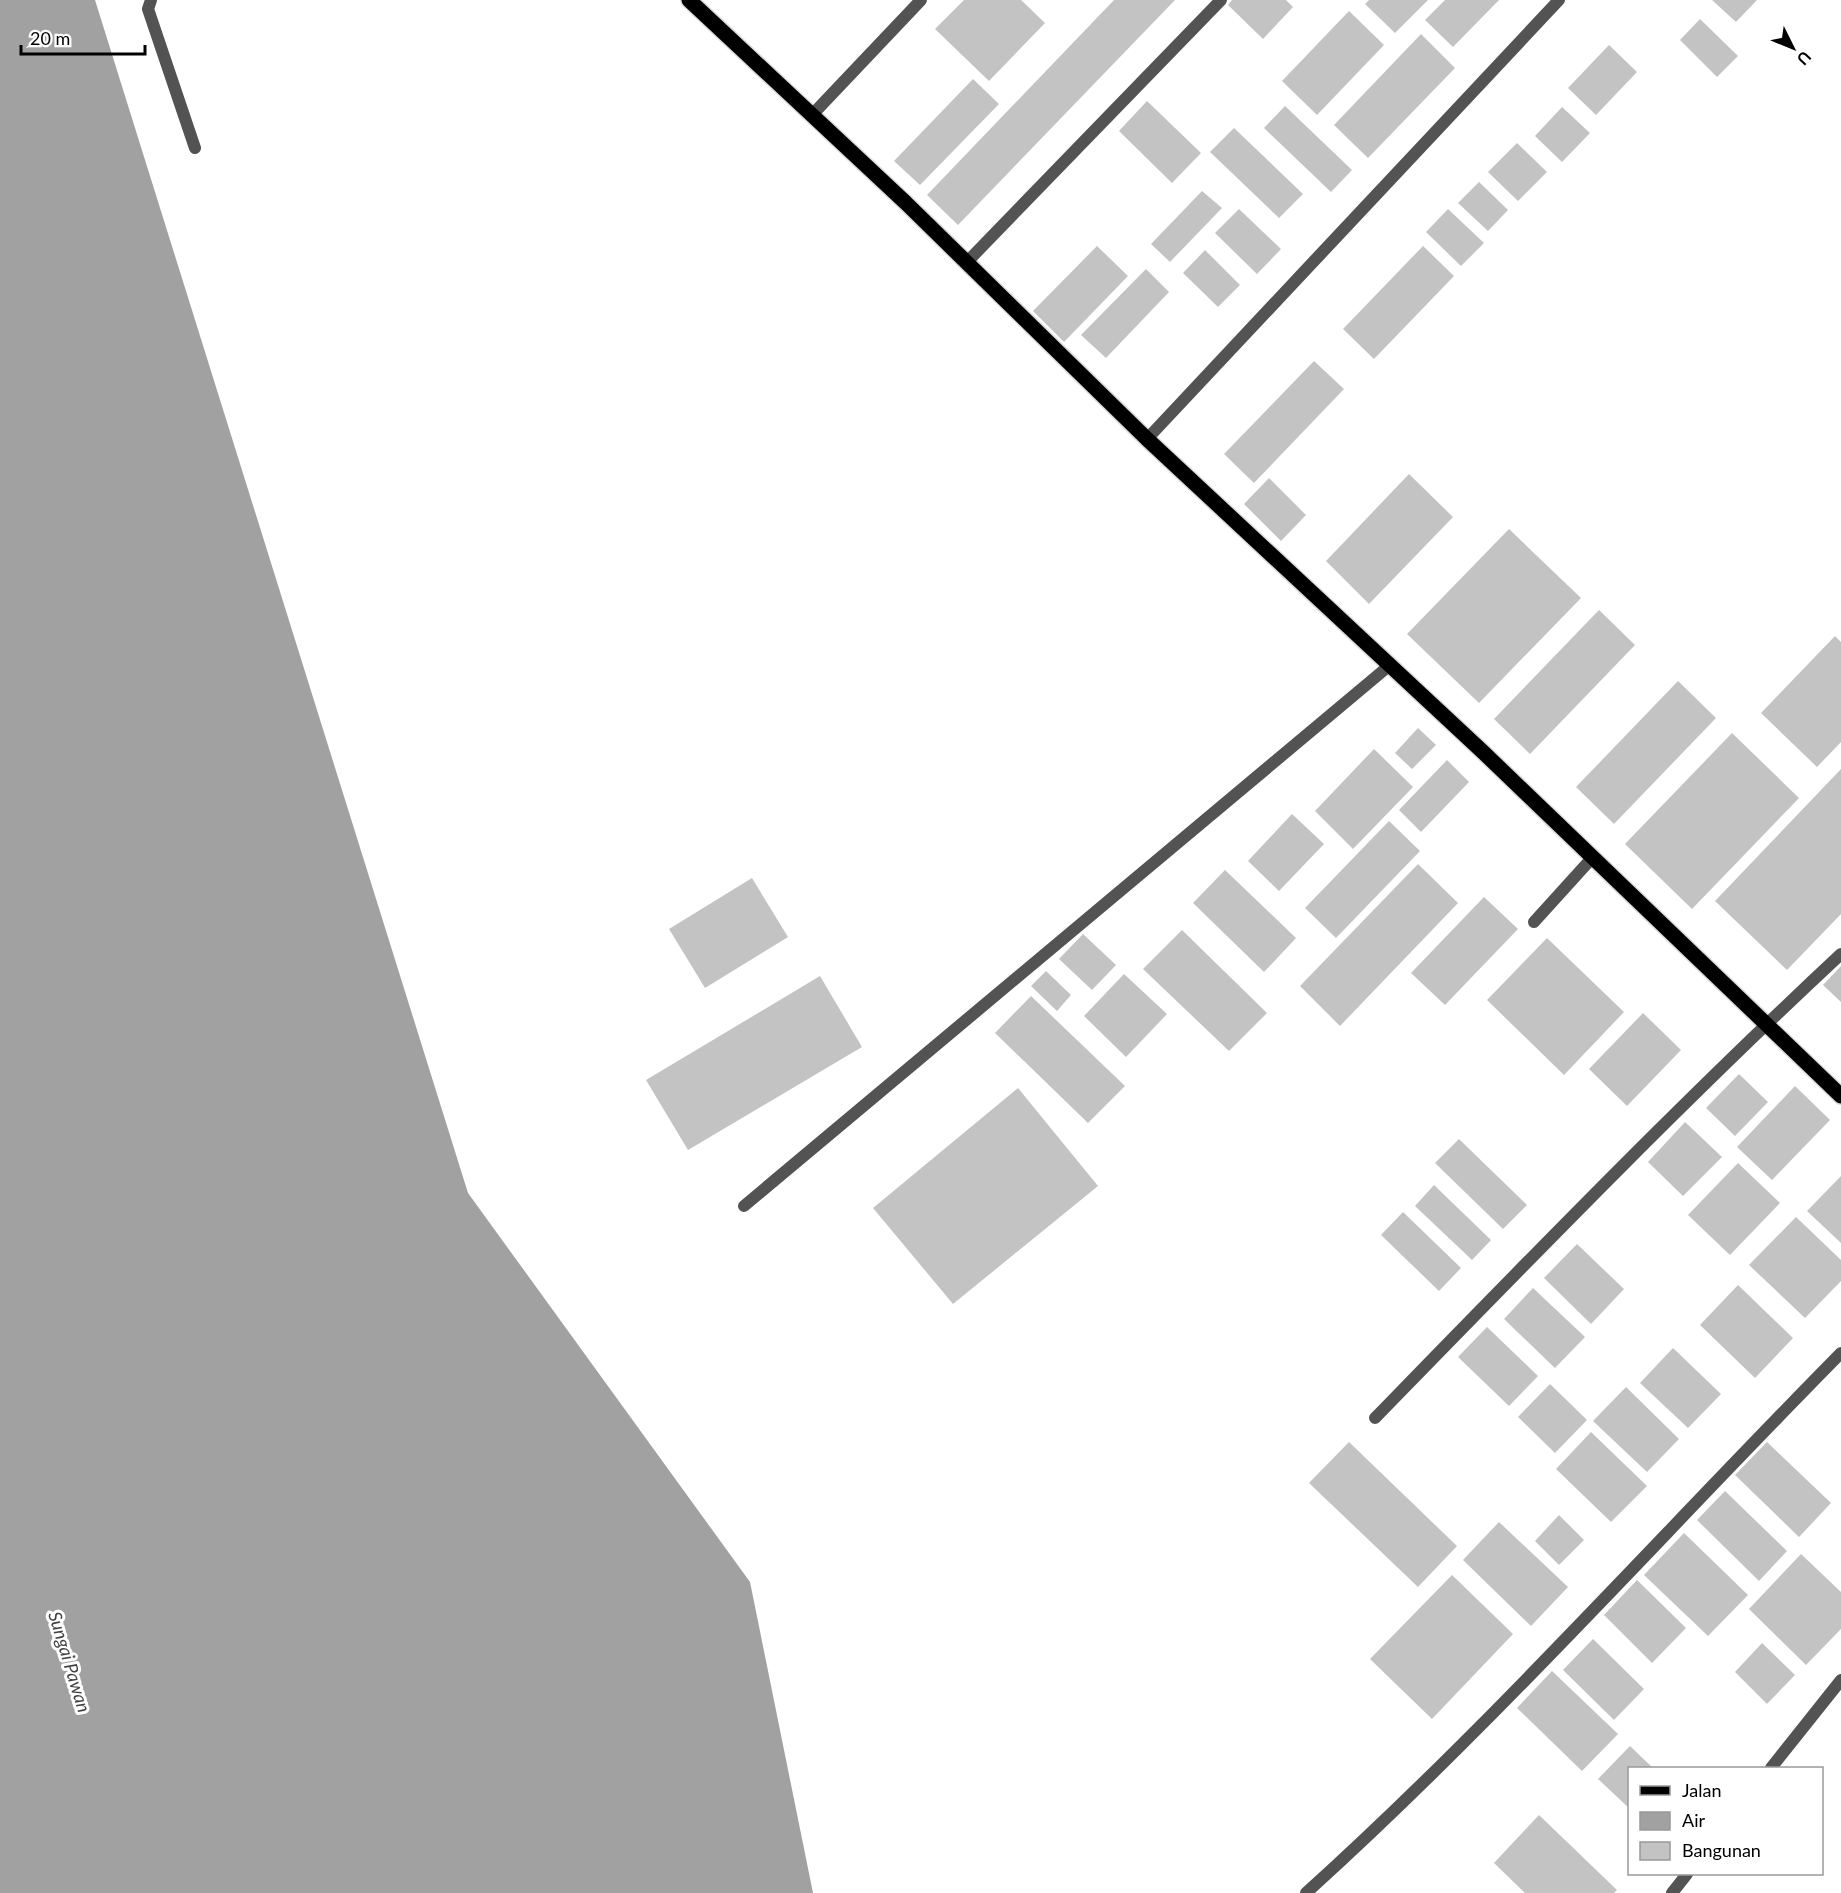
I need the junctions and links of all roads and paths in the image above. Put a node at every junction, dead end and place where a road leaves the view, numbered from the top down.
1 (152, 0) edge
2 (689, 0) edge
3 (921, 0) edge
4 (1221, 0) edge
5 (1559, 0) edge
6 (812, 115) junction
7 (195, 148) dead end
8 (967, 262) junction
9 (1147, 439) junction
10 (1390, 664) junction
11 (1592, 858) junction
12 (1534, 922) dead end
13 (1841, 954) edge
14 (1766, 1023) junction
15 (1841, 1096) edge
16 (744, 1206) dead end
17 (1841, 1353) edge
18 (1375, 1418) dead end
19 (1841, 1680) edge
20 (1772, 1767) edge
21 (1686, 1875) edge
22 (1306, 1893) edge
23 (1672, 1893) edge

1 - 7 street
2 - 6 main road
3 - 6 street
4 - 8 street
5 - 9 street
6 - 8 main road
8 - 9 main road
9 - 10 main road
10 - 11 main road
10 - 16 street
11 - 12 street
11 - 14 main road
13 - 14 street
14 - 15 main road
14 - 18 street
17 - 22 street
19 - 20 street
21 - 23 street

